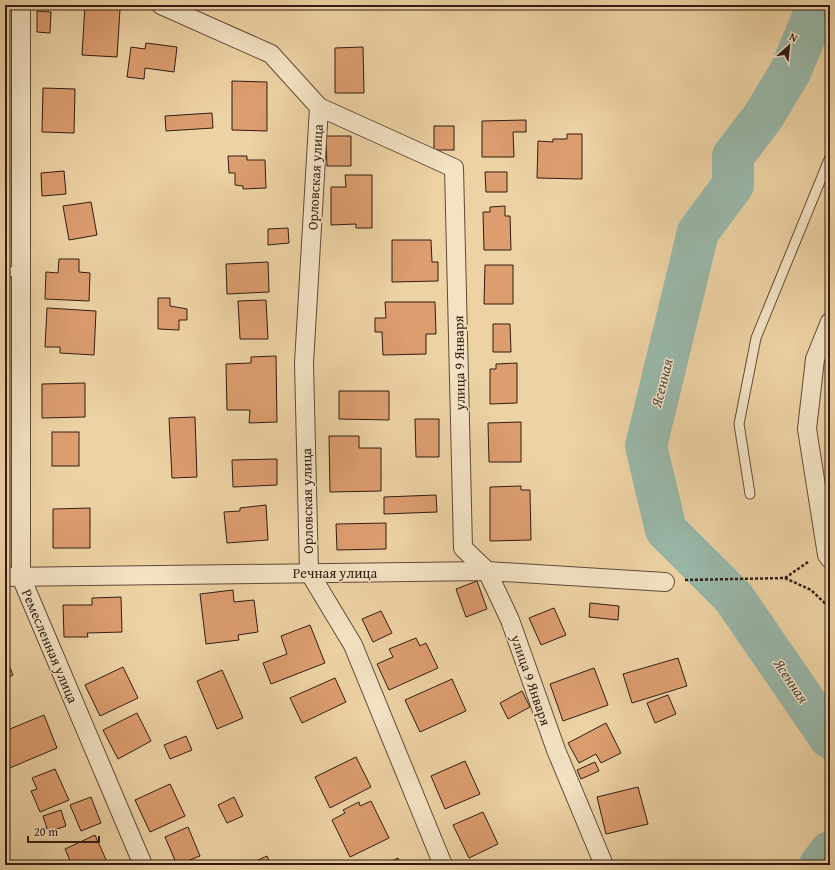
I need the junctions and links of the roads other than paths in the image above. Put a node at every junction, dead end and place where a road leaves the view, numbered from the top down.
1 (21, 5) edge
2 (161, 5) edge
3 (319, 107) junction
4 (830, 157) edge
5 (13, 272) edge
6 (830, 322) edge
7 (750, 494) dead end
8 (825, 500) edge
9 (829, 557) edge
10 (487, 571) junction
11 (309, 572) junction
12 (13, 577) edge
13 (665, 582) dead end
14 (143, 865) edge
15 (443, 865) edge
16 (604, 865) edge

1 - 5 street, Ремесленная улица
2 - 3 street, улица 9 Января
3 - 10 street, улица 9 Января
3 - 11 street, Орловская улица
4 - 7 lane
5 - 12 street, Ремесленная улица
6 - 8 street
8 - 9 street
10 - 11 street, Речная улица
10 - 13 street, Речная улица
10 - 16 street, улица 9 Января
11 - 12 street, Речная улица
11 - 15 street, Орловская улица
12 - 14 street, Ремесленная улица

